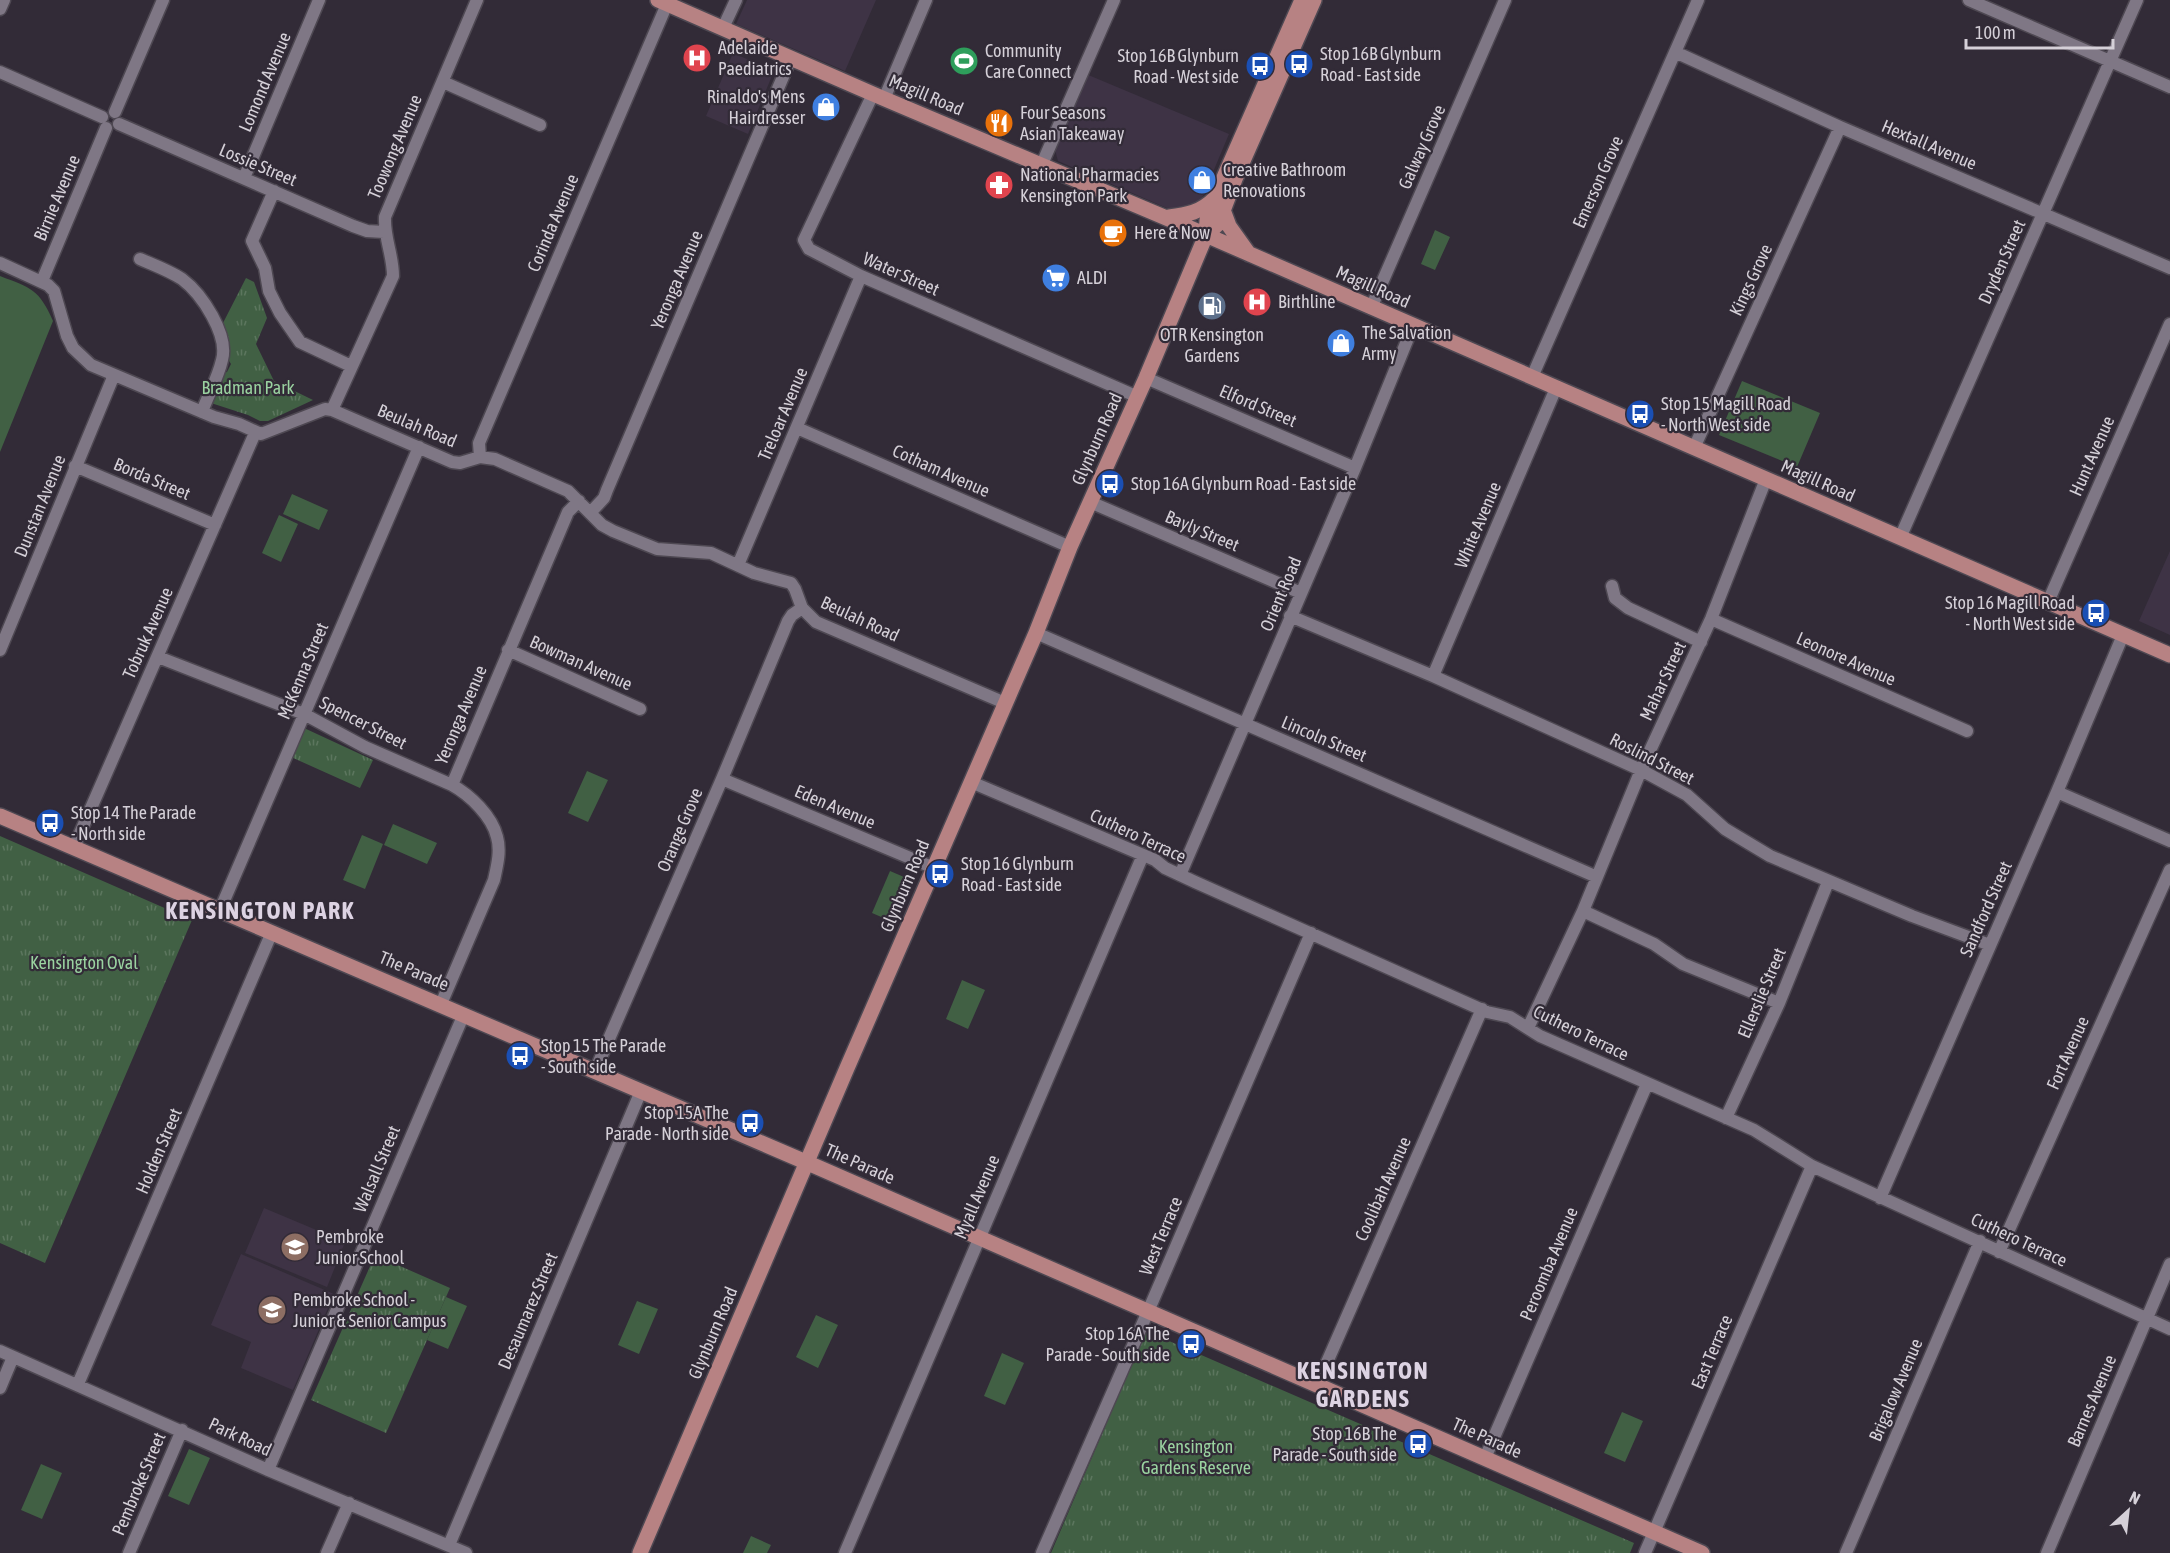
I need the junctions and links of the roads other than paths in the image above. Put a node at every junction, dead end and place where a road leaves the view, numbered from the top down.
1 (4, 0) edge
2 (163, 0) edge
3 (319, 0) edge
4 (477, 0) edge
5 (736, 0) edge
6 (926, 0) edge
7 (1114, 0) edge
8 (1302, 0) edge
9 (1314, 0) edge
10 (1505, 0) edge
11 (1698, 0) edge
12 (1969, 0) edge
13 (2137, 0) edge
14 (662, 2) edge
15 (0, 9) edge
16 (1300, 17) junction
17 (723, 28) junction
18 (1675, 52) junction
19 (791, 58) junction
20 (2111, 62) junction
21 (0, 72) edge
22 (442, 82) junction
23 (2170, 87) edge
24 (878, 96) junction
25 (117, 118) junction
26 (104, 122) junction
27 (540, 125) dead end
28 (1840, 127) junction
29 (1042, 164) junction
30 (244, 178) junction
31 (274, 191) junction
32 (1219, 204) junction
33 (2043, 214) junction
34 (1166, 218) junction
35 (384, 232) junction
36 (1206, 235) junction
37 (1249, 254) junction
38 (140, 259) dead end
39 (0, 263) edge
40 (2170, 268) edge
41 (861, 276) junction
42 (42, 281) junction
43 (1371, 308) junction
44 (2170, 324) edge
45 (1413, 326) junction
46 (351, 366) junction
47 (114, 375) junction
48 (1146, 378) junction
49 (1532, 378) junction
50 (1556, 388) junction
51 (1138, 397) junction
52 (332, 410) junction
53 (202, 412) junction
54 (797, 428) junction
55 (255, 434) junction
56 (419, 447) junction
57 (1694, 448) junction
58 (480, 457) junction
59 (75, 466) junction
60 (1355, 468) junction
61 (1766, 480) junction
62 (579, 501) junction
63 (1090, 502) junction
64 (590, 513) junction
65 (215, 525) junction
66 (1899, 538) junction
67 (1070, 547) junction
68 (738, 565) junction
69 (1612, 586) dead end
70 (1301, 593) junction
71 (2048, 602) junction
72 (802, 608) junction
73 (1290, 616) junction
74 (1711, 619) junction
75 (1036, 633) junction
76 (2123, 635) junction
77 (1701, 642) junction
78 (0, 650) edge
79 (508, 650) junction
80 (2170, 655) edge
81 (158, 657) junction
82 (1433, 676) junction
83 (1005, 703) junction
84 (640, 709) dead end
85 (304, 714) junction
86 (1245, 724) junction
87 (1967, 731) dead end
88 (1641, 770) junction
89 (722, 780) junction
90 (971, 782) junction
91 (452, 784) junction
92 (2057, 792) junction
93 (0, 816) edge
94 (2170, 841) edge
95 (74, 847) junction
96 (1143, 855) junction
97 (934, 868) junction
98 (2170, 870) edge
99 (1179, 875) junction
100 (1597, 877) junction
101 (1828, 882) junction
102 (220, 910) junction
103 (1583, 911) junction
104 (272, 932) junction
105 (1311, 933) junction
106 (1990, 945) junction
107 (1779, 1002) junction
108 (441, 1004) junction
109 (1482, 1009) junction
110 (464, 1014) junction
111 (1528, 1028) junction
112 (596, 1071) junction
113 (1647, 1084) junction
114 (641, 1090) junction
115 (1726, 1118) junction
116 (808, 1163) junction
117 (1812, 1166) junction
118 (1880, 1197) junction
119 (979, 1237) junction
120 (1980, 1241) junction
121 (2000, 1252) junction
122 (2170, 1264) edge
123 (1148, 1311) junction
124 (2146, 1319) junction
125 (2170, 1329) edge
126 (0, 1351) edge
127 (13, 1357) junction
128 (78, 1384) junction
129 (1317, 1384) junction
130 (0, 1388) edge
131 (182, 1430) junction
132 (1485, 1458) junction
133 (268, 1470) junction
134 (349, 1503) junction
135 (1654, 1532) junction
136 (449, 1545) junction
137 (129, 1553) edge
138 (327, 1553) edge
139 (466, 1553) edge
140 (640, 1553) edge
141 (845, 1553) edge
142 (1042, 1553) edge
143 (1645, 1553) edge
144 (1702, 1553) edge
145 (1846, 1553) edge
146 (2047, 1553) edge

1 - 15 street
2 - 25 street
3 - 30 street, Lomond Avenue
4 - 22 street, Toowong Avenue
5 - 17 street
6 - 24 street
7 - 29 street
8 - 16 main road, Glynburn Road
9 - 16 main road, Glynburn Road
10 - 43 street, Galway Grove
11 - 18 street, Emerson Grove
12 - 20 street
13 - 20 street, Dryden Street
14 - 17 main road, Magill Road
14 - 58 street, Corinda Avenue
16 - 32 main road, Glynburn Road
17 - 19 main road, Magill Road
18 - 28 street, Hextall Avenue
18 - 49 street, Emerson Grove
19 - 24 main road, Magill Road
19 - 64 street, Yeronga Avenue
20 - 23 street
20 - 33 street, Dryden Street
21 - 26 street
22 - 27 street
22 - 35 street, Toowong Avenue
24 - 29 main road, Magill Road
24 - 41 street, Water Street
25 - 26 street
25 - 30 street, Lossie Street
26 - 42 street, Birnie Avenue
28 - 33 street, Hextall Avenue
28 - 57 street, Kings Grove
29 - 34 main road, Magill Road
30 - 31 street, Lossie Street
31 - 35 street, Lossie Street
31 - 46 street
32 - 34 main road
32 - 36 main road, Glynburn Road
32 - 37 main road
33 - 40 street, Hextall Avenue
33 - 66 street, Dryden Street
34 - 36 main road, Magill Road
35 - 46 street
36 - 37 main road, Magill Road
36 - 48 main road, Glynburn Road
37 - 43 main road, Magill Road
38 - 53 street
39 - 42 street
41 - 51 street, Water Street
41 - 54 street, Treloar Avenue
42 - 47 street
43 - 45 main road, Magill Road
44 - 71 street, Hunt Avenue
45 - 49 main road, Magill Road
45 - 60 street, Orient Road
46 - 52 street
47 - 53 street
47 - 59 street, Dunstan Avenue
48 - 51 main road, Glynburn Road
48 - 60 street, Elford Street
49 - 50 main road, Magill Road
50 - 57 main road, Magill Road
50 - 82 street, White Avenue
51 - 63 main road, Glynburn Road
52 - 55 street
52 - 56 street, Beulah Road
53 - 55 street
54 - 67 street, Cotham Avenue
54 - 68 street, Treloar Avenue
55 - 65 street, Tobruk Avenue
56 - 58 street, Beulah Road
56 - 85 street, McKenna Street
57 - 61 main road, Magill Road
58 - 62 street, Beulah Road
59 - 65 street, Borda Street
59 - 78 street, Dunstan Avenue
60 - 70 street, Orient Road
61 - 66 main road, Magill Road
61 - 74 street, Mahar Street
62 - 64 street, Beulah Road
62 - 79 street, Yeronga Avenue
63 - 67 main road, Glynburn Road
63 - 70 street, Bayly Street
64 - 68 street, Beulah Road
65 - 81 street, Tobruk Avenue
66 - 71 main road, Magill Road
67 - 75 main road, Glynburn Road
68 - 72 street, Beulah Road
69 - 77 street
70 - 73 street, Orient Road
71 - 76 main road, Magill Road
72 - 83 street, Beulah Road
72 - 89 street, Orange Grove
73 - 82 street, Roslind Street
73 - 86 street, Orient Road
74 - 77 street, Mahar Street
74 - 87 street, Leonore Avenue
75 - 83 main road, Glynburn Road
75 - 86 street, Lincoln Street
76 - 80 main road, Magill Road
76 - 92 street, Sandford Street
77 - 88 street, Mahar Street
79 - 84 street, Bowman Avenue
79 - 91 street, Yeronga Avenue
81 - 85 street, Spencer Street
81 - 95 street, Tobruk Avenue
82 - 88 street, Roslind Street
83 - 90 main road, Glynburn Road
85 - 91 street, Spencer Street
85 - 102 street, McKenna Street
86 - 99 street, Orient Road
86 - 100 street, Lincoln Street
88 - 100 street, Mahar Street
88 - 101 street, Roslind Street
89 - 97 street, Eden Avenue
89 - 112 street, Orange Grove
90 - 96 street, Cuthero Terrace
90 - 97 main road, Glynburn Road
91 - 108 street, Yeronga Avenue
92 - 94 street
92 - 106 street, Sandford Street
93 - 95 main road, The Parade
95 - 102 main road, The Parade
96 - 99 street, Cuthero Terrace
96 - 119 street, Myall Avenue
97 - 116 main road, Glynburn Road
98 - 121 street, Fort Avenue
99 - 105 street, Cuthero Terrace
100 - 103 street, Mahar Street
101 - 106 street, Roslind Street
101 - 107 street, Ellerslie Street
102 - 104 main road, The Parade
103 - 107 street
103 - 111 street, Mahar Street
104 - 108 main road, The Parade
104 - 128 street, Holden Street
105 - 109 street, Cuthero Terrace
105 - 123 street, West Terrace
106 - 118 street, Sandford Street
107 - 115 street, Ellerslie Street
108 - 110 main road, The Parade
109 - 111 street, Cuthero Terrace
109 - 129 street, Coolibah Avenue
110 - 112 main road, The Parade
110 - 133 street, Walsall Street
111 - 113 street, Cuthero Terrace
112 - 114 main road, The Parade
113 - 115 street, Cuthero Terrace
113 - 132 street, Peroomba Avenue
114 - 116 main road, The Parade
114 - 136 street, Desaumarez Street
115 - 117 street, Cuthero Terrace
116 - 119 main road, The Parade
116 - 140 main road, Glynburn Road
117 - 118 street, Cuthero Terrace
117 - 135 street, East Terrace
118 - 120 street, Cuthero Terrace
119 - 123 main road, The Parade
119 - 141 street, Myall Avenue
120 - 121 street, Cuthero Terrace
120 - 145 street, Brigalow Avenue
121 - 124 street, Cuthero Terrace
122 - 124 street, Barnes Avenue
123 - 129 main road, The Parade
123 - 142 street, West Terrace
124 - 125 street, Cuthero Terrace
124 - 146 street, Barnes Avenue
126 - 127 street, Park Road
127 - 128 street, Park Road
127 - 130 street
128 - 131 street, Park Road
129 - 132 main road, The Parade
131 - 133 street, Park Road
131 - 137 street, Pembroke Street
132 - 135 main road, The Parade
133 - 134 street, Park Road
134 - 136 street, Park Road
134 - 138 street
135 - 143 street, East Terrace
135 - 144 main road, The Parade
136 - 139 street, Park Road

